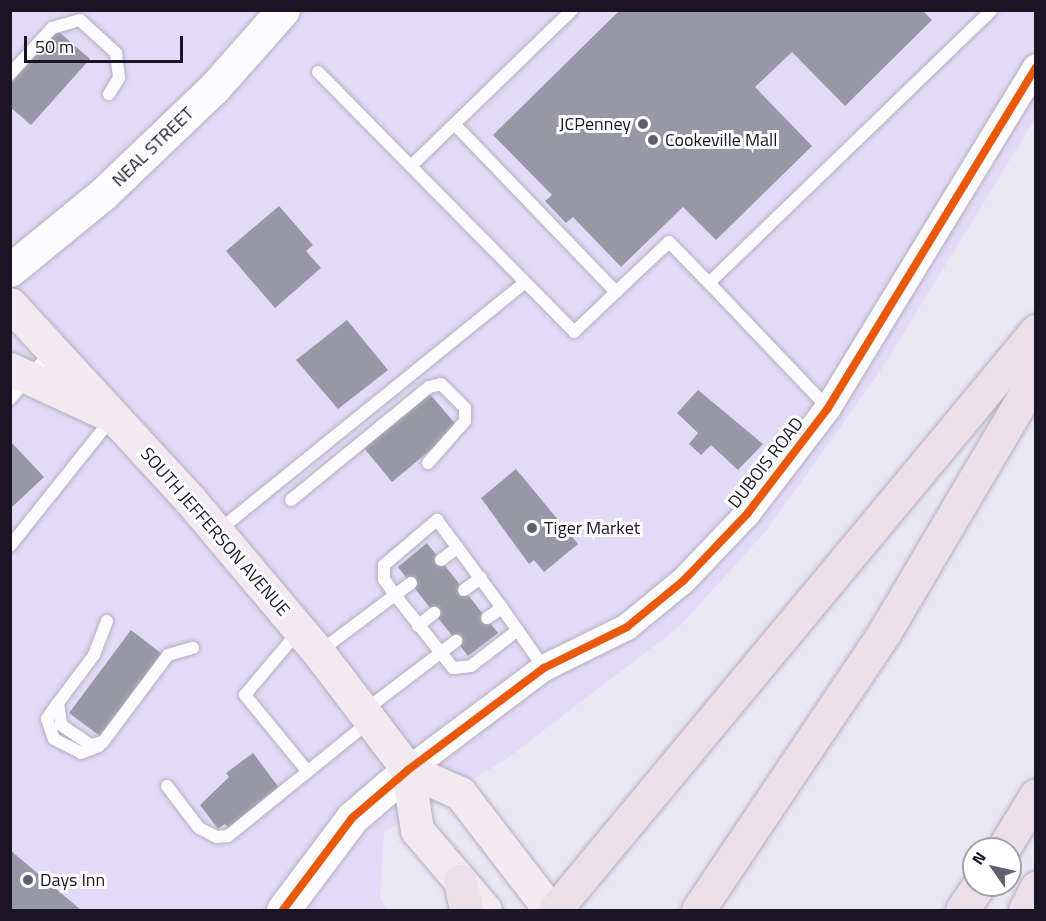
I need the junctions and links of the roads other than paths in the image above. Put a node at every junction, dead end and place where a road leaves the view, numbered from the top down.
1 (283, 10) edge
2 (572, 10) edge
3 (992, 10) edge
4 (1035, 67) edge
5 (318, 72) dead end
6 (10, 74) edge
7 (110, 94) dead end
8 (456, 126) junction
9 (411, 166) junction
10 (10, 270) edge
11 (525, 282) junction
12 (709, 283) junction
13 (616, 292) junction
14 (10, 304) edge
15 (1035, 331) edge
16 (53, 350) junction
17 (1035, 376) edge
18 (16, 382) edge
19 (828, 408) junction
20 (114, 417) junction
21 (428, 463) dead end
22 (291, 500) dead end
23 (217, 532) junction
24 (10, 546) edge
25 (458, 547) junction
26 (441, 560) dead end
27 (481, 578) junction
28 (411, 583) dead end
29 (464, 590) dead end
30 (395, 595) junction
31 (502, 608) junction
32 (434, 613) dead end
33 (487, 618) dead end
34 (107, 621) dead end
35 (418, 626) junction
36 (518, 630) junction
37 (456, 641) dead end
38 (309, 642) junction
39 (193, 648) dead end
40 (438, 654) junction
41 (544, 668) junction
42 (367, 716) junction
43 (408, 770) junction
44 (308, 772) junction
45 (167, 786) dead end
46 (1035, 795) edge
47 (1010, 837) edge
48 (1035, 888) edge
49 (463, 896) edge
50 (971, 897) edge
51 (283, 910) edge
52 (485, 910) edge
53 (550, 910) edge
54 (555, 910) edge
55 (698, 910) edge
56 (962, 910) edge
57 (1025, 910) edge

1 - 10 main road, NEAL STREET
2 - 8 lane
3 - 12 lane
4 - 19 street, DUBOIS ROAD
5 - 9 lane
6 - 7 lane
8 - 9 lane
8 - 13 lane
9 - 11 lane
11 - 13 lane
11 - 23 lane
12 - 13 lane
12 - 19 lane
14 - 16 main road, SOUTH JEFFERSON AVENUE
15 - 54 highway
16 - 18 lane
16 - 20 main road, SOUTH JEFFERSON AVENUE
17 - 55 highway
18 - 20 main road
19 - 41 street, DUBOIS ROAD
20 - 23 main road, SOUTH JEFFERSON AVENUE
20 - 24 lane
21 - 22 lane
23 - 38 main road, SOUTH JEFFERSON AVENUE
25 - 26 lane
25 - 27 lane
25 - 30 lane
27 - 29 lane
27 - 31 lane
28 - 30 lane
30 - 35 lane
30 - 38 lane
31 - 33 lane
31 - 36 lane
32 - 35 lane
34 - 39 lane
35 - 40 lane
36 - 40 lane
36 - 41 lane
37 - 40 lane
38 - 42 main road, SOUTH JEFFERSON AVENUE
38 - 44 lane
40 - 42 lane
41 - 43 street, DUBOIS ROAD
42 - 43 main road, SOUTH JEFFERSON AVENUE
42 - 44 lane
43 - 49 main road, SOUTH JEFFERSON AVENUE
43 - 51 main road
43 - 53 main road, SOUTH JEFFERSON AVENUE
44 - 45 lane
46 - 47 highway
48 - 57 highway
49 - 52 main road, SOUTH JEFFERSON AVENUE
50 - 56 highway

